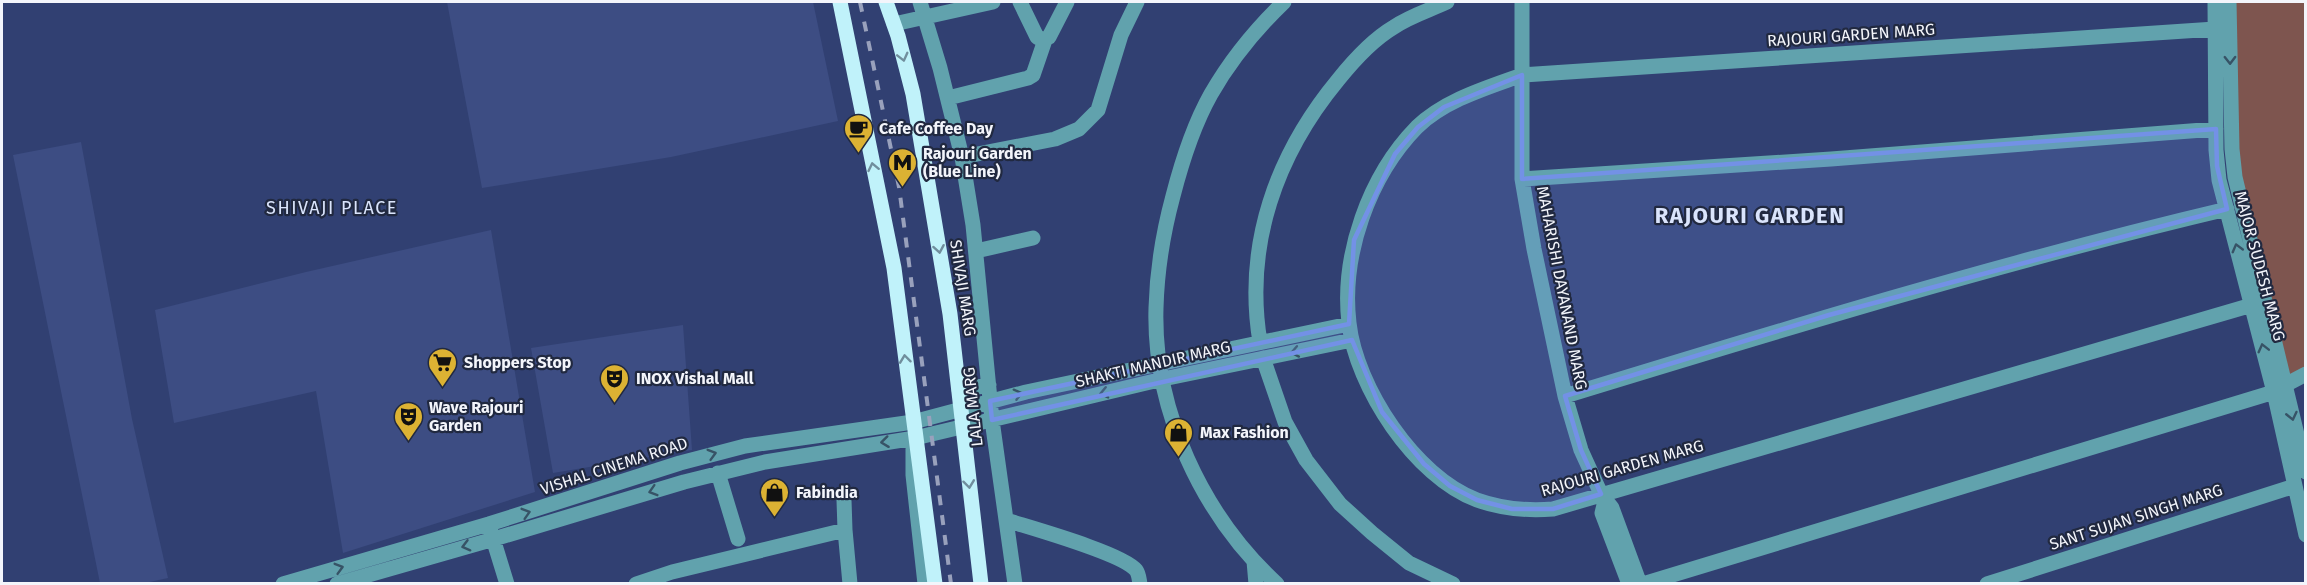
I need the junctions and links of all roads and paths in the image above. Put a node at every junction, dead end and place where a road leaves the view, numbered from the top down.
1 (840, 2) edge
2 (886, 2) edge
3 (920, 2) edge
4 (993, 2) edge
5 (1020, 2) edge
6 (1067, 2) edge
7 (1137, 2) edge
8 (1284, 2) edge
9 (1448, 2) edge
10 (1522, 2) edge
11 (2215, 2) edge
12 (2229, 2) edge
13 (972, 4) edge
14 (924, 17) junction
15 (894, 24) junction
16 (2215, 29) junction
17 (1045, 39) junction
18 (1522, 75) junction
19 (948, 98) junction
20 (2216, 129) junction
21 (962, 157) junction
22 (2233, 162) junction
23 (2217, 166) junction
24 (1522, 180) junction
25 (2227, 209) junction
26 (1033, 238) dead end
27 (976, 251) junction
28 (2252, 305) junction
29 (1349, 324) junction
30 (1352, 340) junction
31 (1260, 342) junction
32 (1263, 358) junction
33 (1161, 362) junction
34 (2306, 374) edge
35 (1163, 379) junction
36 (989, 385) junction
37 (2280, 388) junction
38 (959, 390) junction
39 (1565, 396) junction
40 (990, 401) junction
41 (961, 409) junction
42 (992, 420) junction
43 (913, 422) junction
44 (963, 426) junction
45 (915, 438) junction
46 (680, 463) junction
47 (2306, 472) edge
48 (718, 473) junction
49 (684, 482) junction
50 (2295, 486) junction
51 (1603, 498) junction
52 (844, 500) dead end
53 (1006, 520) junction
54 (845, 530) junction
55 (491, 532) junction
56 (2306, 535) edge
57 (738, 539) dead end
58 (1254, 561) junction
59 (287, 583) edge
60 (337, 584) edge
61 (507, 584) edge
62 (636, 584) edge
63 (850, 584) edge
64 (925, 584) edge
65 (934, 584) edge
66 (981, 584) edge
67 (1015, 584) edge
68 (1140, 584) edge
69 (1256, 584) edge
70 (1277, 584) edge
71 (1453, 584) edge
72 (1629, 584) edge
73 (1642, 584) edge
74 (1987, 584) edge

43 -> 1 main road
2 - 15 main road, SHIVAJI MARG
3 - 14 street, LALA MARG
4 - 13 street
5 - 17 street
6 - 17 street
7 - 21 street
8 - 33 street
9 - 31 street
10 - 18 street, MAHARISHI DAYANAND MARG
11 - 16 street, MAJOR SUDESH MARG
12 -> 22 street, MAJOR SUDESH MARG
13 - 14 street
14 - 15 street
14 - 19 street, LALA MARG
15 -> 38 main road, SHIVAJI MARG
16 - 18 street, RAJOURI GARDEN MARG
16 - 20 street, MAJOR SUDESH MARG
17 - 19 street
18 - 24 street, MAHARISHI DAYANAND MARG
18 - 29 street, RAJOURI GARDEN MARG
19 - 21 street, LALA MARG
20 - 23 street, MAJOR SUDESH MARG
20 - 24 street
21 - 27 street, LALA MARG
22 - 23 street
22 - 37 street, MAJOR SUDESH MARG
23 - 25 street, MAJOR SUDESH MARG
24 - 39 street, MAHARISHI DAYANAND MARG
28 -> 25 street, MAJOR SUDESH MARG
25 - 39 street
26 - 27 street
27 - 36 street, LALA MARG
37 -> 28 street, MAJOR SUDESH MARG
28 - 51 street, RAJOURI GARDEN MARG
29 - 30 street, RAJOURI GARDEN MARG
29 - 31 street, VISHAL CINEMA ROAD
30 -> 32 street, SHAKTI MANDIR MARG
30 - 51 street, RAJOURI GARDEN MARG
31 - 33 street, VISHAL CINEMA ROAD
32 - 35 street, SHAKTI MANDIR MARG
32 - 71 street
33 - 35 street
40 -> 33 street, VISHAL CINEMA ROAD
34 - 37 street
35 -> 42 street, SHAKTI MANDIR MARG
35 - 58 street
36 - 38 street
36 - 40 street, LALA MARG
37 -> 47 street, MAJOR SUDESH MARG
37 - 50 street, MAJOR SUDESH MARG
37 - 73 street
38 - 41 main road, SHIVAJI MARG
39 - 51 street, MAHARISHI DAYANAND MARG
40 - 41 street, VISHAL CINEMA ROAD
40 - 42 street, LALA MARG
41 - 43 street, VISHAL CINEMA ROAD
41 - 44 main road, SHIVAJI MARG
42 - 44 street, SHAKTI MANDIR MARG
42 - 53 street, LALA MARG
43 - 45 main road
46 -> 43 street, VISHAL CINEMA ROAD
44 - 45 street, VISHAL CINEMA ROAD
44 -> 66 main road, SHIVAJI MARG
45 -> 48 street, VISHAL CINEMA ROAD
45 - 64 street
45 - 65 main road
46 - 49 street
55 -> 46 street, VISHAL CINEMA ROAD
48 - 49 street, VISHAL CINEMA ROAD
48 - 57 street
49 -> 55 street, VISHAL CINEMA ROAD
50 - 56 street, MAJOR SUDESH MARG
50 - 74 street, SANT SUJAN SINGH MARG
51 - 72 street, MAHARISHI DAYANAND MARG
51 - 73 street, MAHARISHI DAYANAND MARG
52 - 54 street
53 - 67 street, LALA MARG
53 - 68 street
54 - 62 street
54 - 63 street
59 -> 55 street, VISHAL CINEMA ROAD
55 -> 60 street, VISHAL CINEMA ROAD
55 - 61 street
58 - 69 street
58 - 70 street

